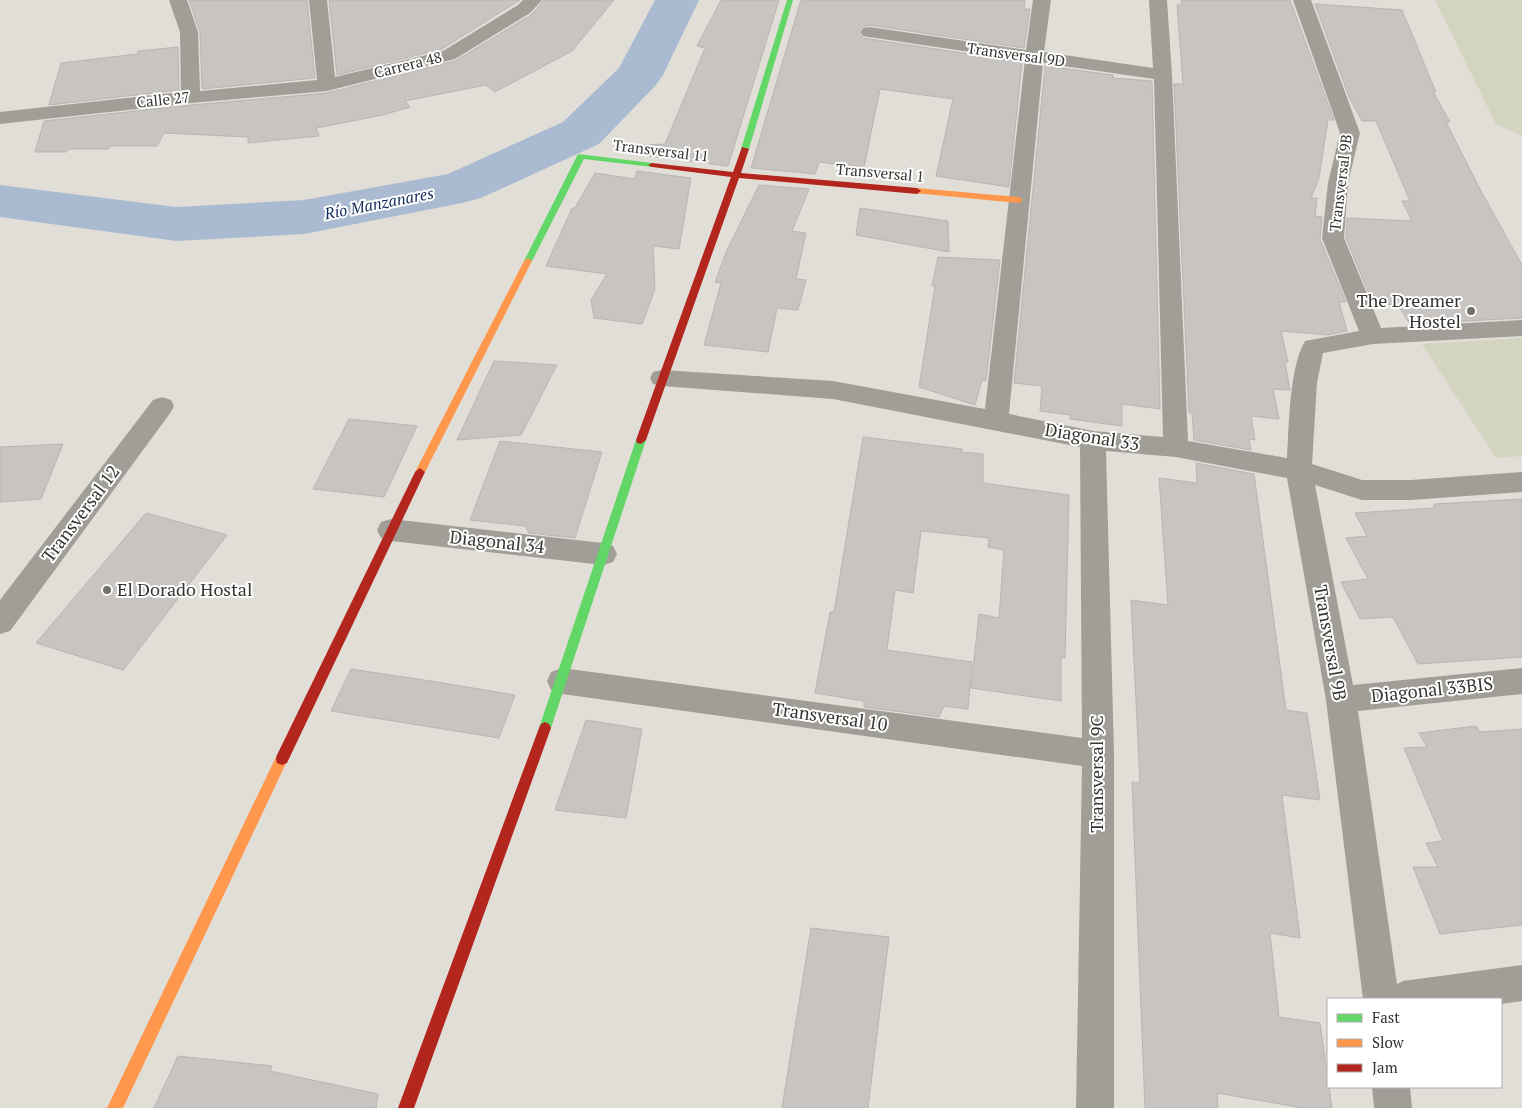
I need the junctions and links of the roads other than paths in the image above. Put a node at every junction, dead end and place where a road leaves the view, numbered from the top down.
1 (178, 0) edge
2 (318, 0) edge
3 (533, 0) edge
4 (790, 0) edge
5 (1042, 0) edge
6 (1158, 0) edge
7 (1302, 0) edge
8 (869, 32) dead end
9 (1034, 58) junction
10 (1163, 75) junction
11 (327, 85) junction
12 (192, 97) junction
13 (0, 118) edge
14 (737, 175) junction
15 (1019, 200) junction
16 (1522, 328) edge
17 (1373, 336) junction
18 (662, 378) junction
19 (162, 406) dead end
20 (996, 420) junction
21 (1093, 440) junction
22 (1176, 448) junction
23 (1299, 470) junction
24 (1522, 482) edge
25 (390, 530) junction
26 (603, 554) junction
27 (0, 622) edge
28 (562, 681) junction
29 (1522, 681) edge
30 (1341, 700) junction
31 (1098, 754) junction
32 (1522, 984) edge
33 (1381, 998) edge
34 (1411, 998) edge
35 (1390, 1088) edge
36 (115, 1108) edge
37 (406, 1108) edge
38 (1095, 1108) edge
39 (1393, 1108) edge

1 - 12 street
2 - 11 street
3 - 11 street, Carrera 48
4 - 14 street
5 - 9 street
6 - 10 street
7 - 17 street, Transversal 9B
8 - 9 street, Transversal 9D
9 - 10 street, Transversal 9D
9 - 15 street
10 - 22 street
11 - 12 street, Calle 27
12 - 13 street, Calle 27
14 - 15 street, Transversal 1
14 - 18 street
14 - 25 street, Transversal 11
15 - 20 street
16 - 17 street, Transversal 9B
17 - 23 street, Transversal 9B
18 - 20 street, Diagonal 33
18 - 26 street
19 - 27 street, Transversal 12
20 - 21 street, Diagonal 33
21 - 22 street, Diagonal 33
21 - 31 street, Transversal 9C
22 - 23 street, Diagonal 33
23 - 24 street, Diagonal 33
23 - 30 street, Transversal 9B
25 - 26 street, Diagonal 34
25 - 36 street
26 - 28 street
28 - 31 street, Transversal 10
28 - 37 street
29 - 30 street, Diagonal 33BIS
30 - 33 street, Transversal 9B
31 - 38 street, Transversal 9C
32 - 34 street
35 - 39 street

